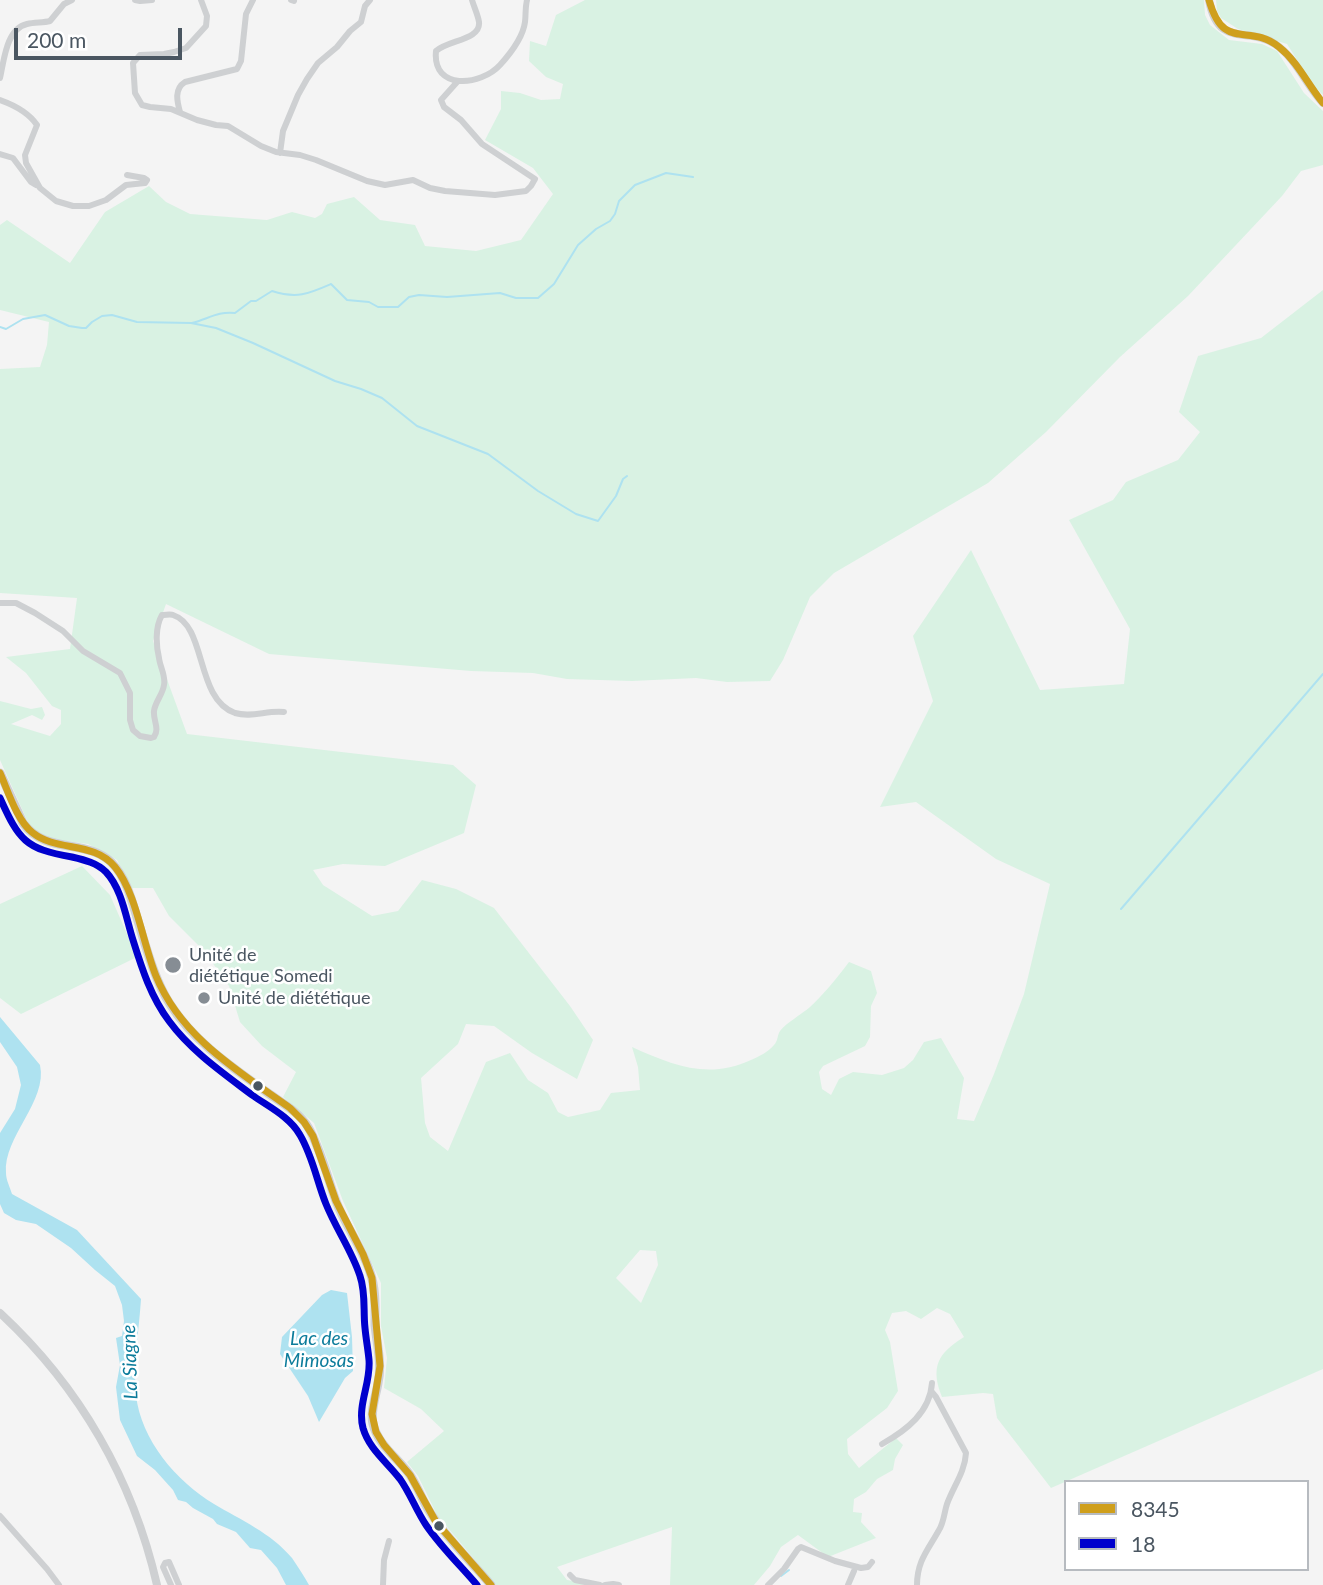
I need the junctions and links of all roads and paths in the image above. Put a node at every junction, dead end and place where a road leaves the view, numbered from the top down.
1 (72, 0) edge
2 (135, 0) edge
3 (152, 0) edge
4 (201, 0) edge
5 (253, 0) edge
6 (370, 0) edge
7 (472, 0) edge
8 (527, 0) edge
9 (1209, 0) edge
10 (0, 78) edge
11 (458, 81) junction
12 (0, 100) edge
13 (1323, 103) edge
14 (180, 112) junction
15 (280, 153) junction
16 (0, 154) edge
17 (127, 175) dead end
18 (40, 188) junction
19 (0, 603) edge
20 (284, 712) dead end
21 (0, 773) edge
22 (0, 1313) edge
23 (932, 1383) dead end
24 (931, 1391) junction
25 (883, 1444) dead end
26 (0, 1516) edge
27 (389, 1541) dead end
28 (872, 1563) dead end
29 (853, 1571) dead end
30 (570, 1575) dead end
31 (59, 1585) edge
32 (158, 1585) edge
33 (171, 1585) edge
34 (179, 1585) edge
35 (383, 1585) edge
36 (491, 1585) edge
37 (602, 1585) edge
38 (619, 1585) edge
39 (768, 1585) edge
40 (848, 1585) edge
41 (916, 1585) edge

1 - 10 street
2 - 3 street
4 - 14 street
5 - 14 street
6 - 15 street
7 - 11 street
8 - 11 street
9 - 13 street
11 - 15 street
12 - 18 street
14 - 15 street
16 - 18 street
17 - 18 street
19 - 20 street
21 - 36 main road
22 - 32 street
23 - 24 street
24 - 25 street
24 - 41 street
26 - 31 street
27 - 35 street
28 - 39 street
29 - 40 street
30 - 37 street
33 - 34 street
37 - 38 street

